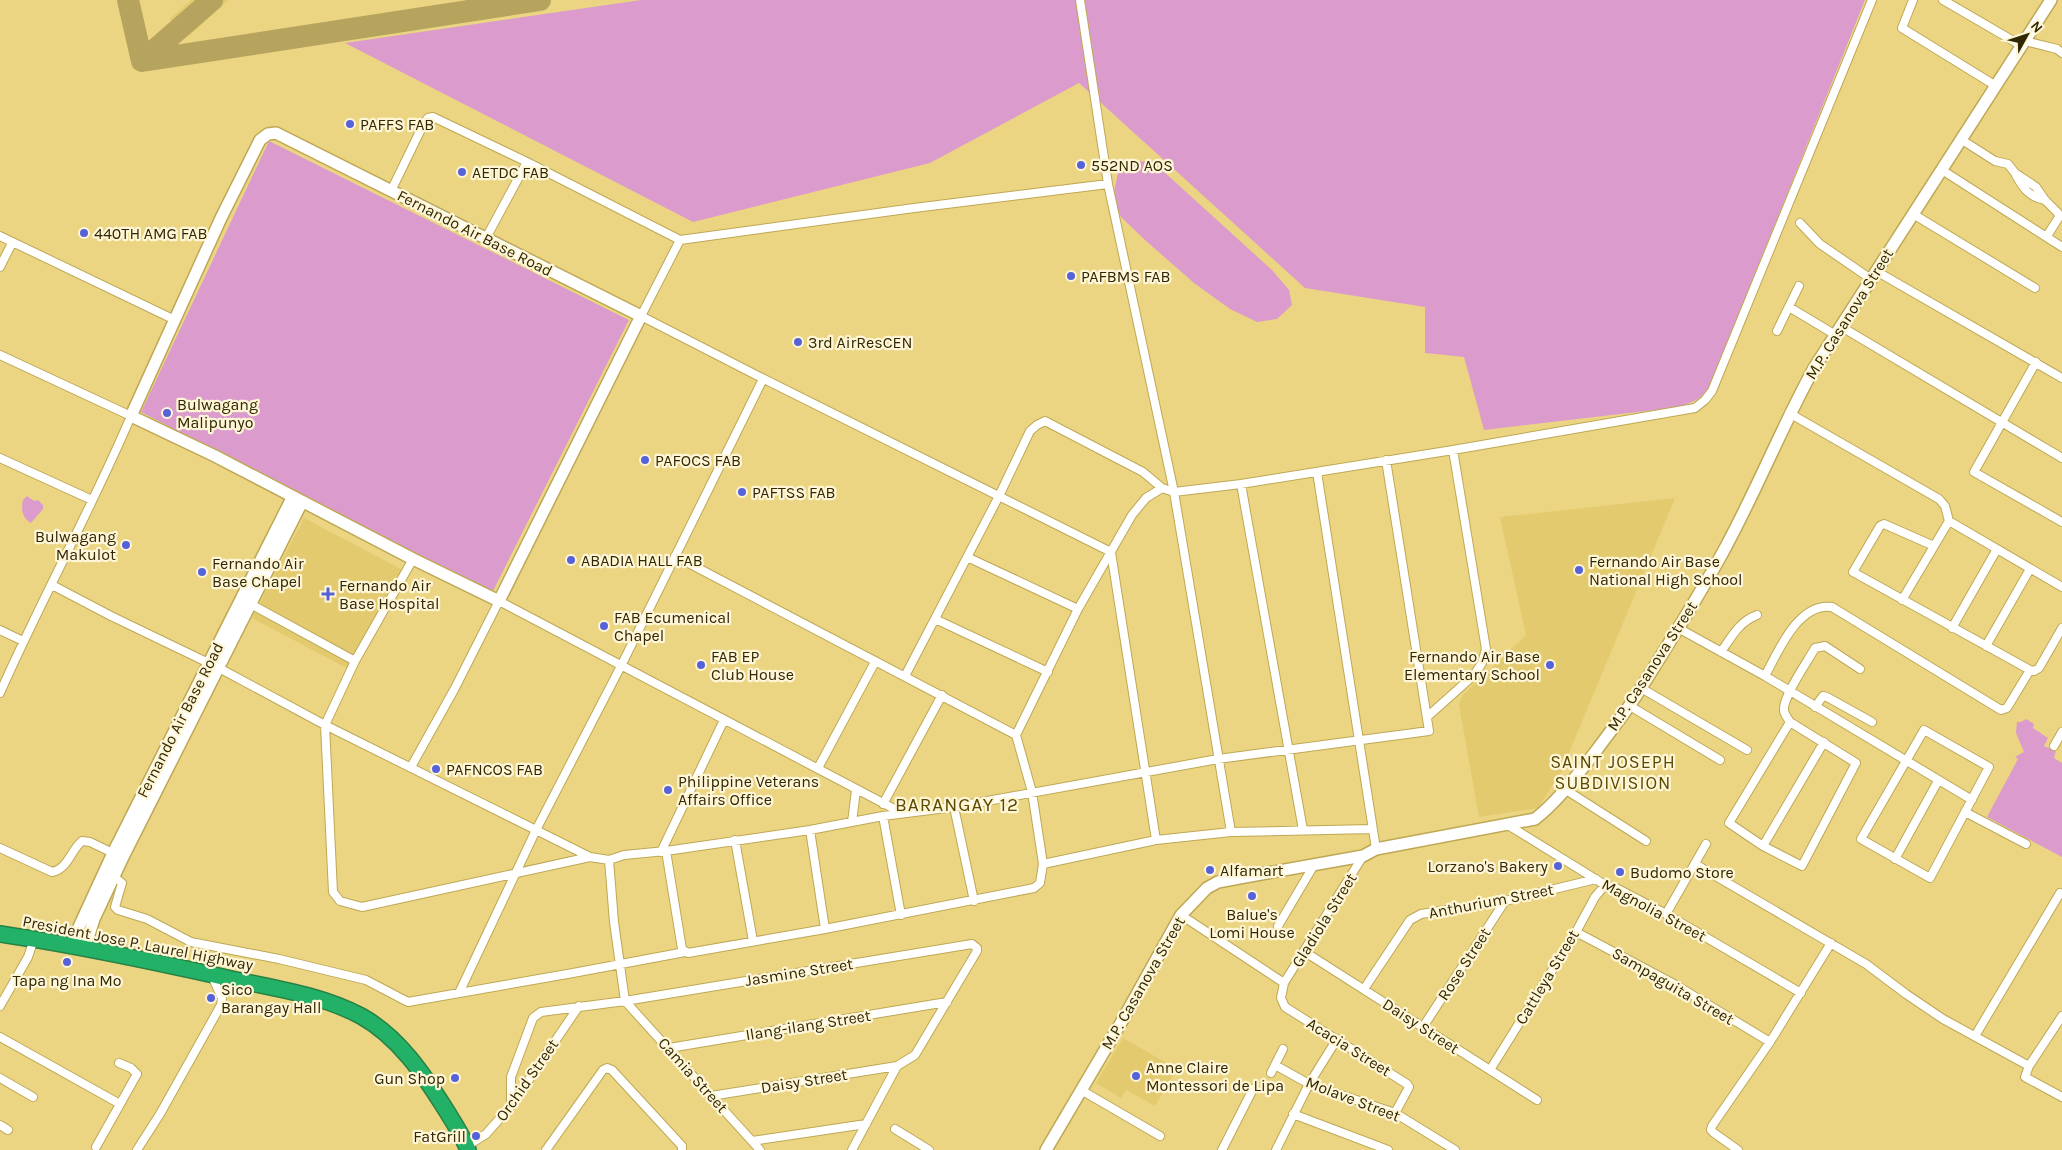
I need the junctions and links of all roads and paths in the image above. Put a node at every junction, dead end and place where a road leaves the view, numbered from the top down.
1 (1080, 0) edge
2 (1872, 0) edge
3 (1913, 0) edge
4 (1944, 0) edge
5 (2047, 1) edge
6 (2023, 43) junction
7 (2062, 53) edge
8 (1996, 86) junction
9 (1962, 140) junction
10 (527, 162) junction
11 (1942, 170) junction
12 (1108, 184) junction
13 (391, 190) junction
14 (1914, 214) junction
15 (1800, 223) dead end
16 (0, 236) edge
17 (2046, 236) junction
18 (486, 238) junction
19 (680, 240) junction
20 (12, 242) junction
21 (2062, 247) edge
22 (0, 267) edge
23 (1873, 275) junction
24 (1799, 286) dead end
25 (2035, 288) dead end
26 (1789, 307) junction
27 (642, 316) junction
28 (175, 320) junction
29 (1837, 330) junction
30 (1777, 331) dead end
31 (0, 355) edge
32 (2036, 362) junction
33 (2062, 378) edge
34 (763, 379) junction
35 (1789, 413) junction
36 (131, 416) junction
37 (2002, 422) junction
38 (1453, 450) junction
39 (0, 458) edge
40 (2062, 458) edge
41 (1386, 460) junction
42 (1317, 472) junction
43 (1241, 484) junction
44 (1162, 488) junction
45 (1174, 492) junction
46 (999, 496) junction
47 (92, 500) junction
48 (297, 500) junction
49 (1949, 521) junction
50 (2062, 522) edge
51 (1934, 546) junction
52 (1997, 549) junction
53 (1111, 552) junction
54 (675, 556) junction
55 (967, 557) junction
56 (413, 559) junction
57 (2030, 568) junction
58 (52, 585) junction
59 (2062, 587) edge
60 (1902, 600) junction
61 (499, 601) junction
62 (245, 602) junction
63 (1078, 609) junction
64 (1757, 615) dead end
65 (935, 619) junction
66 (1678, 628) junction
67 (1952, 628) junction
68 (2062, 628) edge
69 (0, 630) edge
70 (23, 641) junction
71 (1986, 646) junction
72 (1721, 652) junction
73 (355, 661) junction
74 (875, 662) junction
75 (214, 665) junction
76 (621, 666) junction
77 (1860, 669) dead end
78 (2030, 670) junction
79 (1048, 672) junction
80 (905, 676) junction
81 (1765, 676) junction
82 (1641, 688) junction
83 (1790, 691) junction
84 (0, 693) edge
85 (942, 695) junction
86 (1630, 706) junction
87 (1815, 707) junction
88 (1427, 717) junction
89 (724, 720) junction
90 (1790, 722) junction
91 (1872, 722) dead end
92 (325, 725) junction
93 (2062, 732) edge
94 (1016, 735) junction
95 (1358, 739) junction
96 (1824, 742) junction
97 (2054, 746) dead end
98 (1287, 749) junction
99 (1747, 750) dead end
100 (1218, 759) junction
101 (1720, 760) dead end
102 (1906, 761) junction
103 (411, 767) junction
104 (818, 768) junction
105 (1146, 771) junction
106 (1938, 781) junction
107 (856, 790) junction
108 (1566, 790) junction
109 (1032, 792) junction
110 (1972, 800) junction
111 (883, 804) junction
112 (954, 807) junction
113 (1965, 812) junction
114 (902, 813) junction
115 (883, 816) junction
116 (852, 822) junction
117 (1508, 825) junction
118 (1372, 829) junction
119 (536, 830) junction
120 (810, 830) junction
121 (1303, 830) junction
122 (1232, 832) junction
123 (735, 840) junction
124 (1156, 840) junction
125 (1646, 841) dead end
126 (1706, 844) dead end
127 (2026, 844) dead end
128 (1763, 846) junction
129 (0, 848) edge
130 (1376, 849) junction
131 (663, 851) junction
132 (118, 855) junction
133 (1363, 856) junction
134 (590, 857) junction
135 (1895, 858) junction
136 (609, 860) junction
137 (1043, 864) junction
138 (1695, 864) junction
139 (1314, 865) junction
140 (516, 872) junction
141 (110, 874) junction
142 (1596, 879) junction
143 (1606, 885) junction
144 (2062, 894) edge
145 (974, 901) junction
146 (1505, 901) junction
147 (1666, 914) junction
148 (900, 915) junction
149 (1181, 915) junction
150 (1278, 926) dead end
151 (825, 930) junction
152 (1576, 932) junction
153 (0, 934) edge
154 (34, 939) junction
155 (752, 941) junction
156 (1831, 943) junction
157 (79, 946) junction
158 (685, 952) junction
159 (1305, 952) junction
160 (620, 965) junction
161 (211, 974) junction
162 (1284, 983) junction
163 (1364, 989) junction
164 (459, 993) junction
165 (1801, 993) junction
166 (625, 1001) junction
167 (947, 1002) junction
168 (0, 1006) edge
169 (578, 1006) junction
170 (2062, 1016) edge
171 (2059, 1026) edge
172 (1423, 1027) junction
173 (1975, 1036) junction
174 (0, 1037) edge
175 (1338, 1039) junction
176 (1770, 1042) junction
177 (669, 1048) junction
178 (1283, 1049) dead end
179 (119, 1063) dead end
180 (1275, 1065) junction
181 (897, 1066) junction
182 (2029, 1066) junction
183 (1490, 1070) junction
184 (1271, 1073) dead end
185 (0, 1078) edge
186 (1309, 1084) junction
187 (1253, 1089) dead end
188 (1081, 1090) junction
189 (712, 1096) junction
190 (33, 1097) dead end
191 (2062, 1097) edge
192 (1537, 1100) dead end
193 (120, 1104) junction
194 (511, 1106) junction
195 (1395, 1113) junction
196 (1293, 1114) junction
197 (866, 1124) junction
198 (0, 1125) edge
199 (8, 1130) dead end
200 (895, 1130) dead end
201 (1160, 1136) dead end
202 (752, 1140) junction
203 (96, 1146) dead end
204 (1728, 1147) edge
205 (468, 1148) edge
206 (1279, 1149) edge
207 (137, 1150) edge
208 (546, 1150) edge
209 (682, 1150) edge
210 (760, 1150) edge
211 (852, 1150) edge
212 (929, 1150) edge
213 (1046, 1150) edge
214 (1222, 1150) edge
215 (1388, 1150) edge
216 (1455, 1150) edge
217 (1738, 1150) edge

1 - 12 street
2 - 38 street
3 - 8 street
4 - 6 street
5 - 6 street, M.P. Casanova Street
6 - 7 street
6 - 8 street, M.P. Casanova Street
8 - 9 street, M.P. Casanova Street
9 - 11 street, M.P. Casanova Street
9 - 17 street
10 - 13 street
10 - 18 street
10 - 19 street
11 - 14 street, M.P. Casanova Street
11 - 17 street
12 - 19 street
12 - 45 street
13 - 18 street, Fernando Air Base Road
13 - 28 street, Fernando Air Base Road
14 - 23 street, M.P. Casanova Street
14 - 25 street
15 - 23 street
16 - 20 street
17 - 21 street
18 - 27 street, Fernando Air Base Road
19 - 27 street
20 - 22 street
20 - 28 street
23 - 29 street, M.P. Casanova Street
23 - 32 street
24 - 26 street
26 - 29 street
26 - 30 street
27 - 34 street
27 - 61 street
28 - 36 street, Fernando Air Base Road
29 - 35 street, M.P. Casanova Street
29 - 37 street
31 - 36 street
32 - 33 street
32 - 37 street
34 - 46 street
34 - 54 street
35 - 49 street
35 - 66 street, M.P. Casanova Street
36 - 47 street
36 - 48 street
37 - 40 street
37 - 50 street
38 - 41 street
38 - 88 street
39 - 47 street
41 - 42 street
41 - 88 street
42 - 43 street
42 - 95 street
43 - 45 street
43 - 98 street
44 - 45 street
44 - 46 street
44 - 53 street
45 - 100 street
46 - 53 street
46 - 55 street
47 - 58 street
48 - 56 street
48 - 62 street, Fernando Air Base Road
49 - 51 street
49 - 52 street
51 - 60 street
51 - 60 street
52 - 57 street
52 - 67 street
53 - 63 street
53 - 105 street
54 - 74 street
54 - 76 street
55 - 63 street
55 - 65 street
56 - 61 street
56 - 73 street
57 - 59 street
57 - 71 street
58 - 70 street
58 - 75 street
60 - 67 street
61 - 76 street
61 - 103 street
62 - 73 street
62 - 75 street, Fernando Air Base Road
63 - 79 street
64 - 72 street
65 - 79 street
65 - 80 street
66 - 72 street
66 - 82 street, M.P. Casanova Street
67 - 71 street
68 - 78 street
69 - 70 street
70 - 84 street
71 - 78 street
72 - 81 street
73 - 92 street
74 - 80 street
74 - 104 street
75 - 92 street
75 - 132 street, Fernando Air Base Road
76 - 89 street
76 - 119 street
77 - 83 street
78 - 81 street
79 - 94 street
80 - 85 street
81 - 83 street
82 - 86 street, M.P. Casanova Street
82 - 99 street
83 - 87 street
83 - 90 street
85 - 94 street
85 - 111 street
86 - 101 street
86 - 108 street, M.P. Casanova Street
87 - 91 street
87 - 102 street
88 - 95 street
89 - 104 street
89 - 131 street
90 - 96 street
90 - 128 street
92 - 103 street
92 - 140 street
93 - 97 street
94 - 109 street
95 - 98 street
95 - 118 street
96 - 128 street
96 - 128 street
98 - 100 street
98 - 121 street
100 - 105 street
100 - 122 street
102 - 106 street
102 - 110 street
102 - 135 street
103 - 119 street
104 - 107 street
105 - 109 street
105 - 124 street
106 - 110 street
106 - 135 street
107 - 111 street
107 - 116 street
108 - 117 street, M.P. Casanova Street
108 - 125 street
109 - 112 street
109 - 137 street
110 - 113 street
111 - 114 street
112 - 114 street
112 - 145 street
113 - 127 street
113 - 135 street
114 - 115 street
115 - 116 street
115 - 148 street
116 - 120 street
117 - 130 street, M.P. Casanova Street
117 - 142 street, Magnolia Street
118 - 121 street
118 - 130 street
119 - 134 street
119 - 140 street
120 - 123 street
120 - 151 street
121 - 122 street
122 - 124 street
123 - 131 street
123 - 155 street
124 - 137 street
126 - 138 street
129 - 132 street
130 - 133 street, M.P. Casanova Street
131 - 136 street
131 - 158 street
132 - 141 street, Fernando Air Base Road
133 - 139 street, M.P. Casanova Street
133 - 159 street, Gladiola Street
134 - 136 street
134 - 140 street
136 - 160 street
137 - 145 street
138 - 147 street
138 - 156 street
139 - 149 street, M.P. Casanova Street
139 - 150 street
140 - 164 street
141 - 157 street, Fernando Air Base Road
141 - 164 street
142 - 143 street, Magnolia Street
142 - 146 street, Anthurium Street
143 - 147 street, Magnolia Street
143 - 152 street, Cattleya Street
144 - 173 street
145 - 148 street
146 - 163 street, Anthurium Street
146 - 172 street, Rose Street
147 - 165 street, Magnolia Street
148 - 151 street
149 - 162 street
149 - 188 street, M.P. Casanova Street
151 - 155 street
152 - 176 street, Sampaguita Street
152 - 183 street, Cattleya Street
153 - 154 highway, President Jose P. Laurel Highway
154 - 157 highway, President Jose P. Laurel Highway
154 - 168 street
155 - 158 street
156 - 165 street
156 - 173 street
157 - 161 highway, President Jose P. Laurel Highway
158 - 160 street
159 - 162 street, Gladiola Street
159 - 163 street, Daisy Street
160 - 164 street
160 - 166 street
161 - 205 highway, President Jose P. Laurel Highway
161 - 207 street
162 - 175 street, Acacia Street
163 - 172 street, Daisy Street
165 - 176 street
166 - 167 street, Jasmine Street
166 - 169 street, Jasmine Street
166 - 177 street, Camia Street
167 - 177 street, Ilang-ilang Street
167 - 181 street
169 - 194 street, Orchid Street
169 - 194 street, Jasmine Street
170 - 171 street
171 - 182 street
172 - 183 street, Daisy Street
173 - 182 street
174 - 193 street
175 - 186 street
175 - 195 street, Acacia Street
176 - 204 street
177 - 189 street, Camia Street
178 - 180 street
179 - 193 street
180 - 184 street
180 - 186 street, Molave Street
181 - 189 street, Daisy Street
181 - 197 street
182 - 191 street
183 - 192 street, Daisy Street
185 - 190 street
186 - 195 street, Molave Street
186 - 196 street
187 - 214 street
188 - 201 street
188 - 213 street, M.P. Casanova Street
189 - 202 street, Camia Street
193 - 203 street
194 - 205 street, Orchid Street
195 - 216 street, Molave Street
196 - 206 street
196 - 215 street
197 - 202 street
197 - 211 street
198 - 199 street
200 - 212 street
202 - 210 street, Camia Street
204 - 217 street
208 - 209 street

